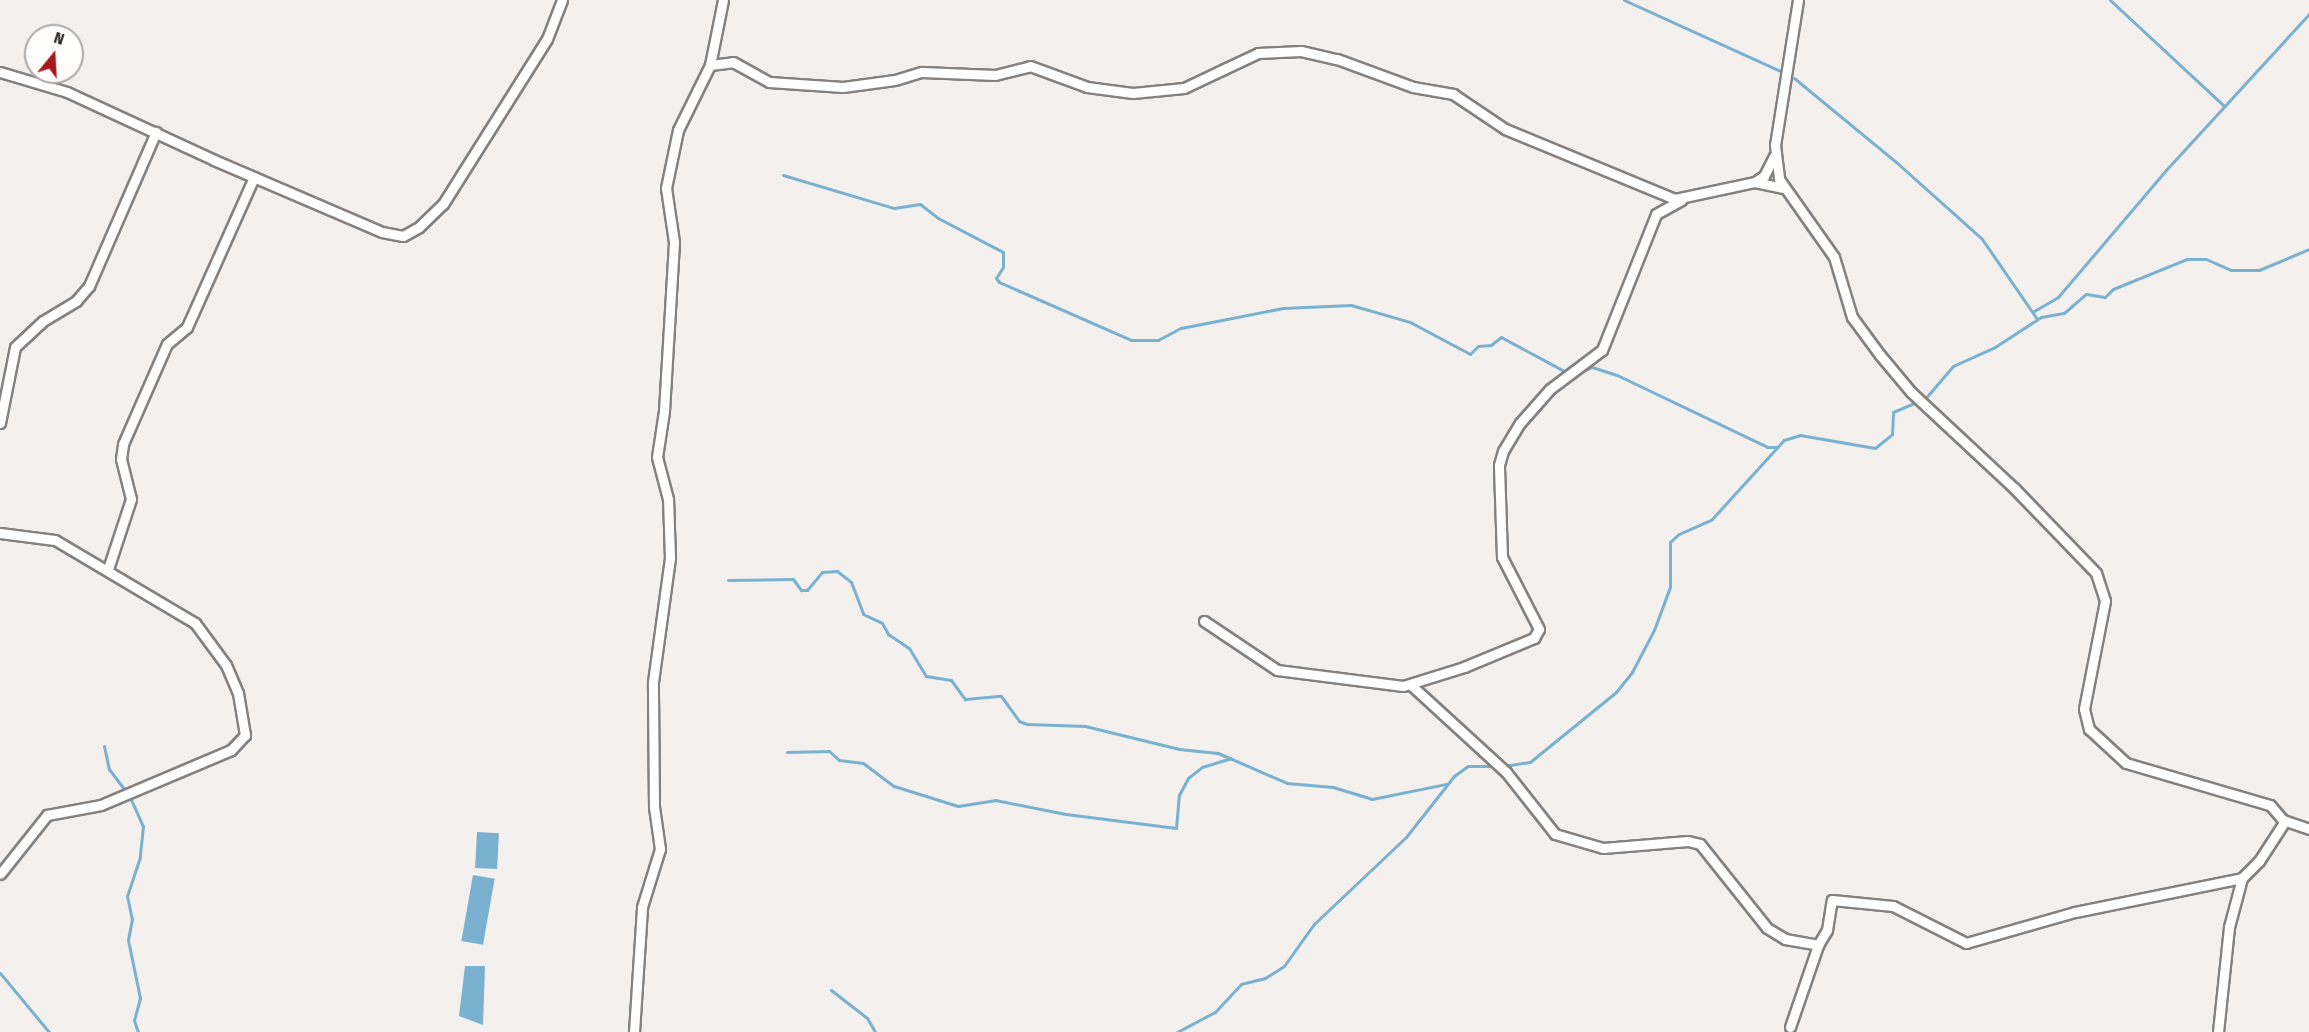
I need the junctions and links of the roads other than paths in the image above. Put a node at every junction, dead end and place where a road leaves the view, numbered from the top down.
1 (562, 0) edge
2 (723, 0) edge
3 (1798, 0) edge
4 (710, 65) junction
5 (0, 72) edge
6 (156, 132) junction
7 (1775, 154) junction
8 (254, 177) junction
9 (1755, 182) junction
10 (1783, 188) junction
11 (1683, 199) junction
12 (0, 423) edge
13 (0, 532) edge
14 (108, 569) junction
15 (1204, 621) dead end
16 (1411, 685) junction
17 (2285, 821) junction
18 (2309, 829) edge
19 (0, 874) edge
20 (2241, 878) junction
21 (1818, 945) junction
22 (1790, 1027) dead end
23 (634, 1032) edge
24 (2218, 1032) edge

1 - 8 street
2 - 4 street
3 - 7 street
4 - 11 street
4 - 23 street
5 - 6 street
6 - 8 street
6 - 12 street
7 - 9 street
7 - 10 street
8 - 14 street
9 - 10 street
9 - 11 street
10 - 17 street
11 - 16 street
13 - 14 street
14 - 19 street
15 - 16 street
16 - 21 street
17 - 18 street
17 - 20 street
20 - 21 street
20 - 24 street
21 - 22 street

